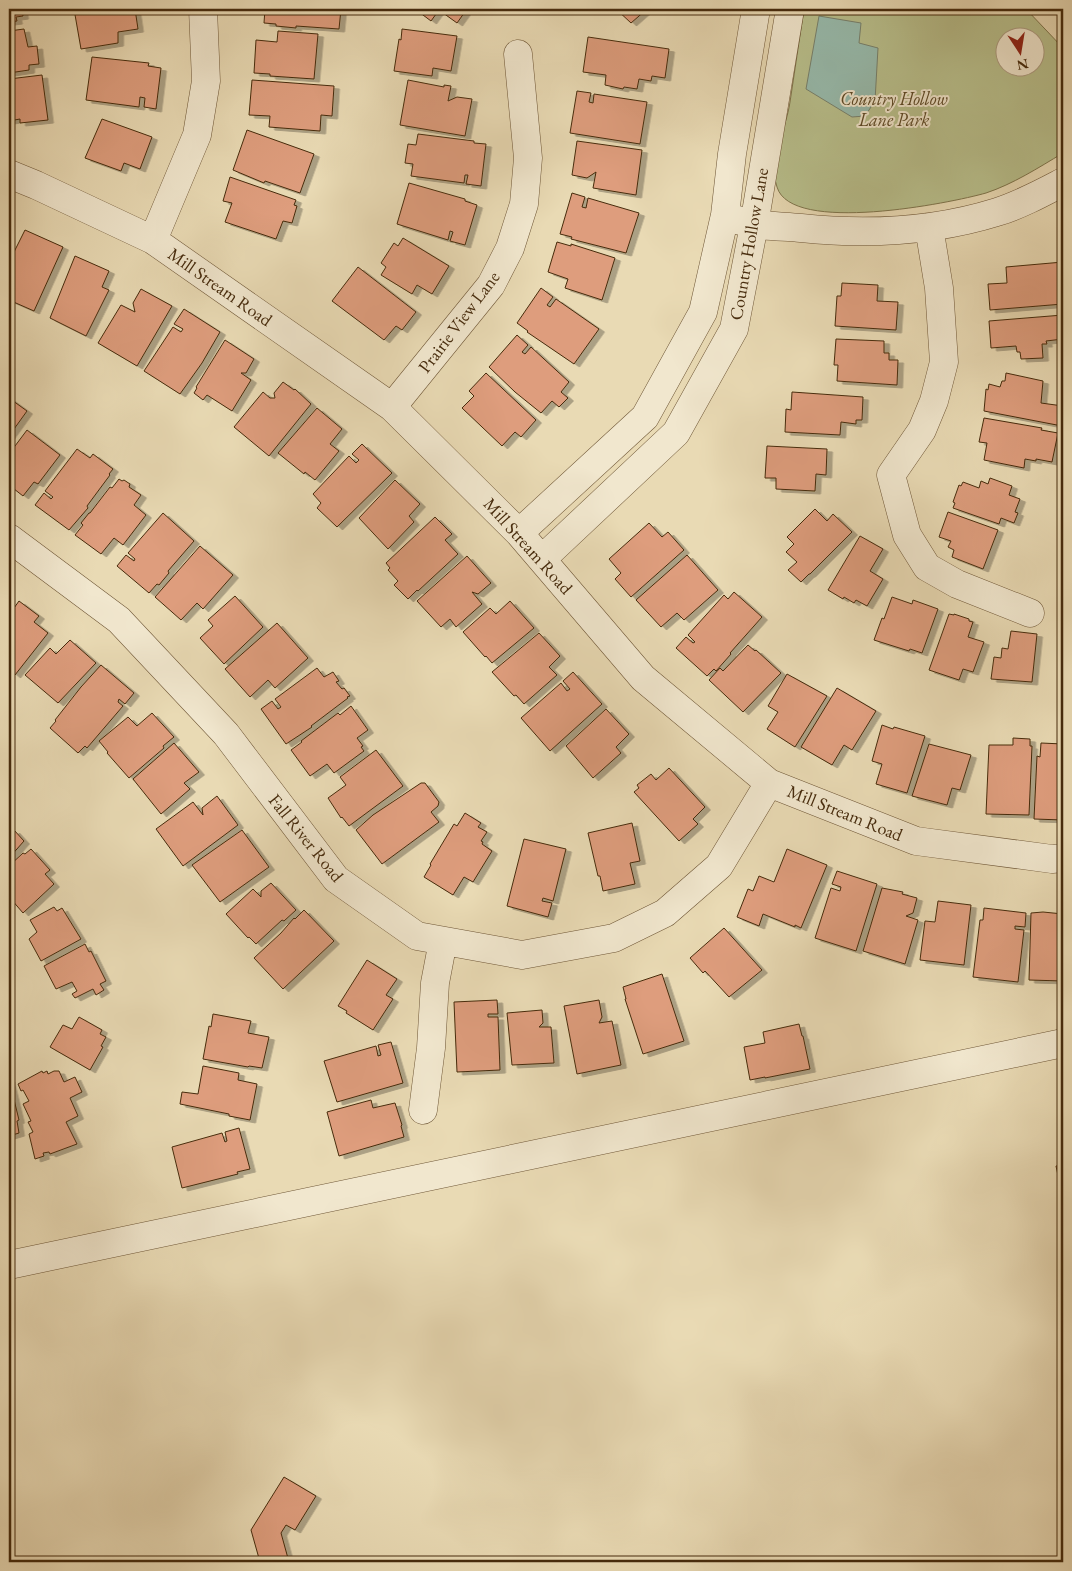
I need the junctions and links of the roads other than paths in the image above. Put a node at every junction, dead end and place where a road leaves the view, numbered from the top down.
1 (203, 9) edge
2 (756, 9) edge
3 (790, 9) edge
4 (518, 54) dead end
5 (9, 174) edge
6 (1063, 182) edge
7 (724, 215) junction
8 (754, 225) junction
9 (929, 227) junction
10 (154, 240) junction
11 (392, 407) junction
12 (519, 532) junction
13 (9, 538) edge
14 (542, 559) junction
15 (1030, 614) dead end
16 (769, 783) junction
17 (1063, 858) edge
18 (443, 941) junction
19 (1063, 1043) edge
20 (423, 1110) dead end
21 (9, 1265) edge

1 - 10 street
2 - 7 street, Country Hollow Lane
3 - 8 street, Country Hollow Lane
4 - 11 street, Prairie View Lane
5 - 10 street, Mill Stream Road
6 - 9 street
7 - 8 street
7 - 12 street, Country Hollow Lane
8 - 9 street
8 - 14 street, Country Hollow Lane
9 - 15 street
10 - 11 street, Mill Stream Road
11 - 12 street, Mill Stream Road
12 - 14 street, Mill Stream Road
13 - 18 street, Fall River Road
14 - 16 street, Mill Stream Road
16 - 17 street, Mill Stream Road
16 - 18 street, Fall River Road
18 - 20 street
19 - 21 street

